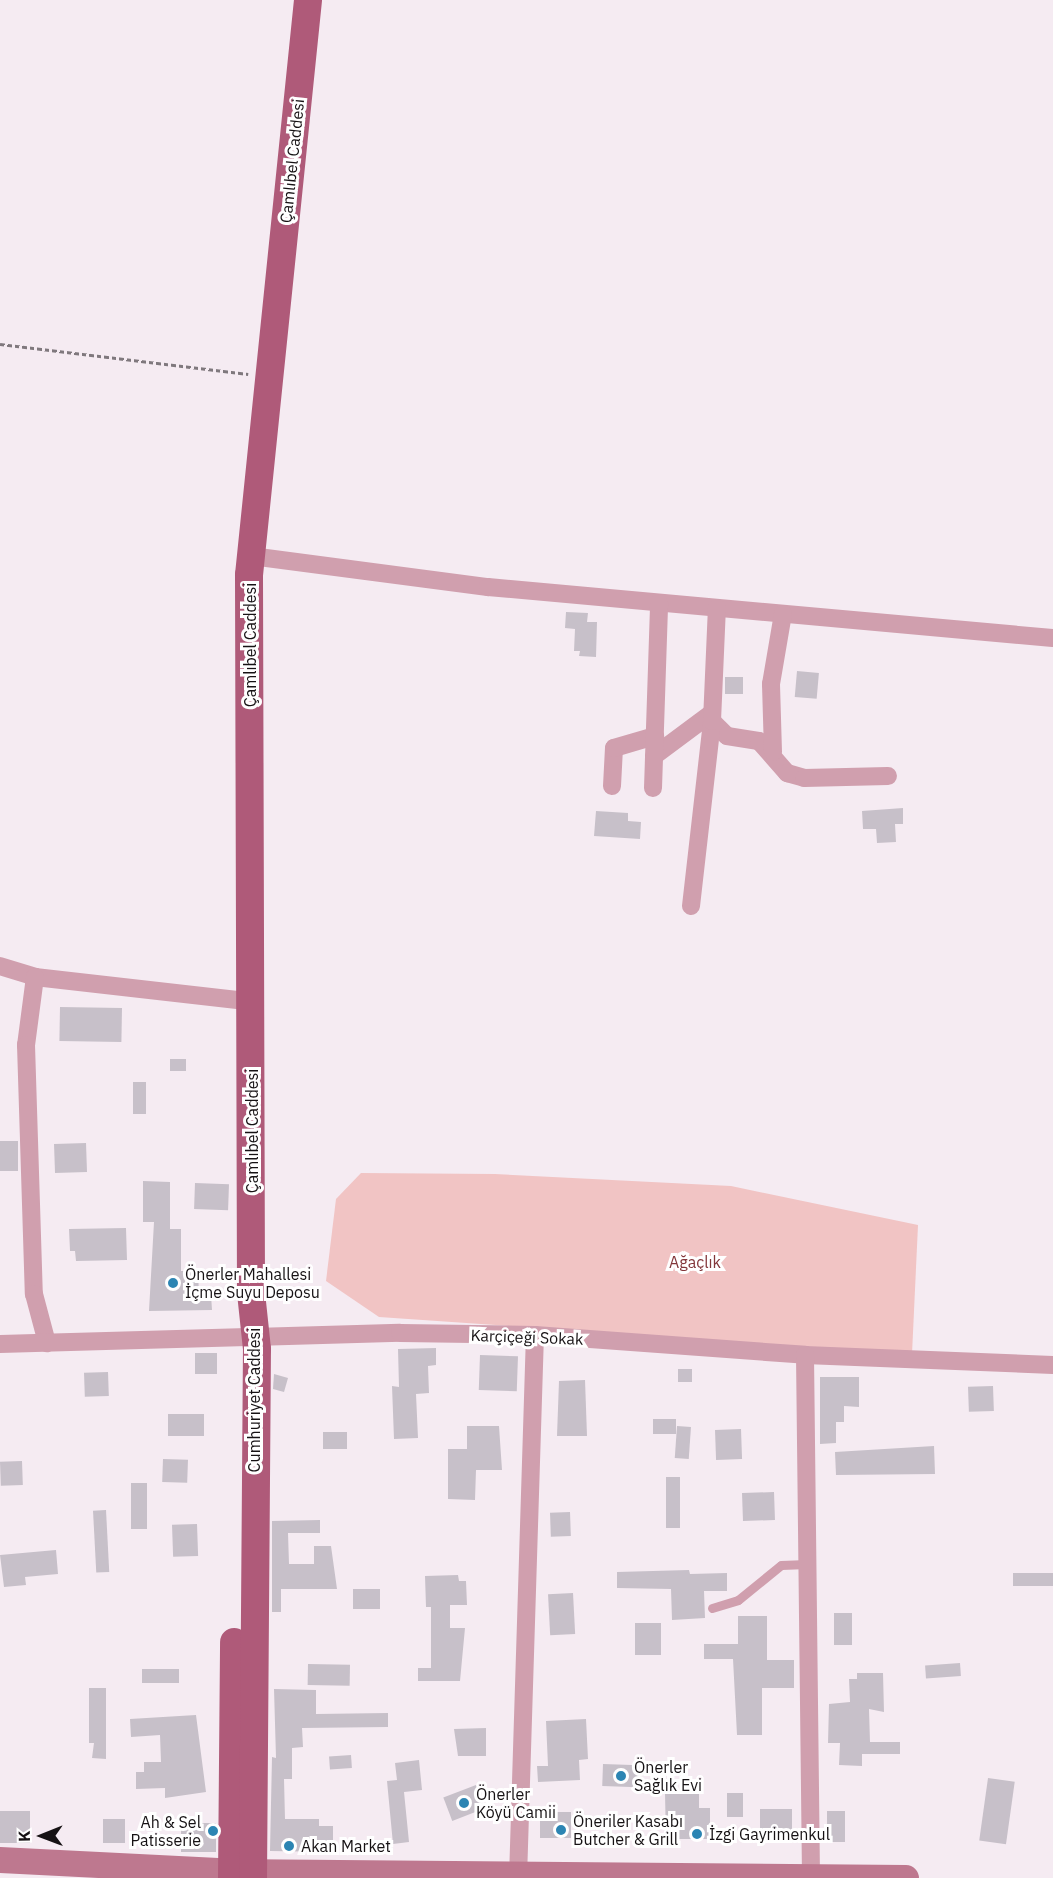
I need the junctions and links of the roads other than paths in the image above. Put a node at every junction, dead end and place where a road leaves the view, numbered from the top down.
1 (308, 0) edge
2 (251, 556) junction
3 (659, 603) junction
4 (717, 608) junction
5 (783, 614) junction
6 (1053, 638) edge
7 (712, 717) junction
8 (655, 736) junction
9 (773, 752) junction
10 (654, 756) junction
11 (888, 776) dead end
12 (612, 786) dead end
13 (653, 788) dead end
14 (691, 906) dead end
15 (0, 966) edge
16 (35, 977) junction
17 (253, 1002) junction
18 (251, 1293) joint
19 (535, 1335) junction
20 (249, 1337) junction
21 (47, 1343) junction
22 (0, 1344) edge
23 (805, 1355) junction
24 (1053, 1365) edge
25 (807, 1564) junction
26 (712, 1608) dead end
27 (0, 1860) edge
28 (243, 1875) edge
29 (811, 1877) edge
30 (518, 1878) edge
31 (906, 1878) edge

1 - 2 main road, Çamlıbel Caddesi
2 - 3 street
2 - 17 main road, Çamlıbel Caddesi
3 - 4 street
3 - 8 street
4 - 5 street
4 - 7 street
5 - 6 street
5 - 9 street
7 - 9 street
7 - 10 street
7 - 14 street
8 - 10 street
8 - 12 street
9 - 11 street
10 - 13 street
15 - 16 street
16 - 17 street
16 - 21 street
17 - 18 main road, Çamlıbel Caddesi
18 - 20 main road, Cumhuriyet Caddesi
19 - 20 street, Karçiçeği Sokak
19 - 23 street, Karçiçeği Sokak
19 - 30 street
20 - 21 street, Karçiçeği Sokak
20 - 28 main road, Cumhuriyet Caddesi
21 - 22 street, Karçiçeği Sokak
23 - 24 street, Karçiçeği Sokak
23 - 25 street
25 - 26 lane
25 - 29 street
27 - 28 main road
28 - 30 main road
29 - 30 main road
29 - 31 main road

